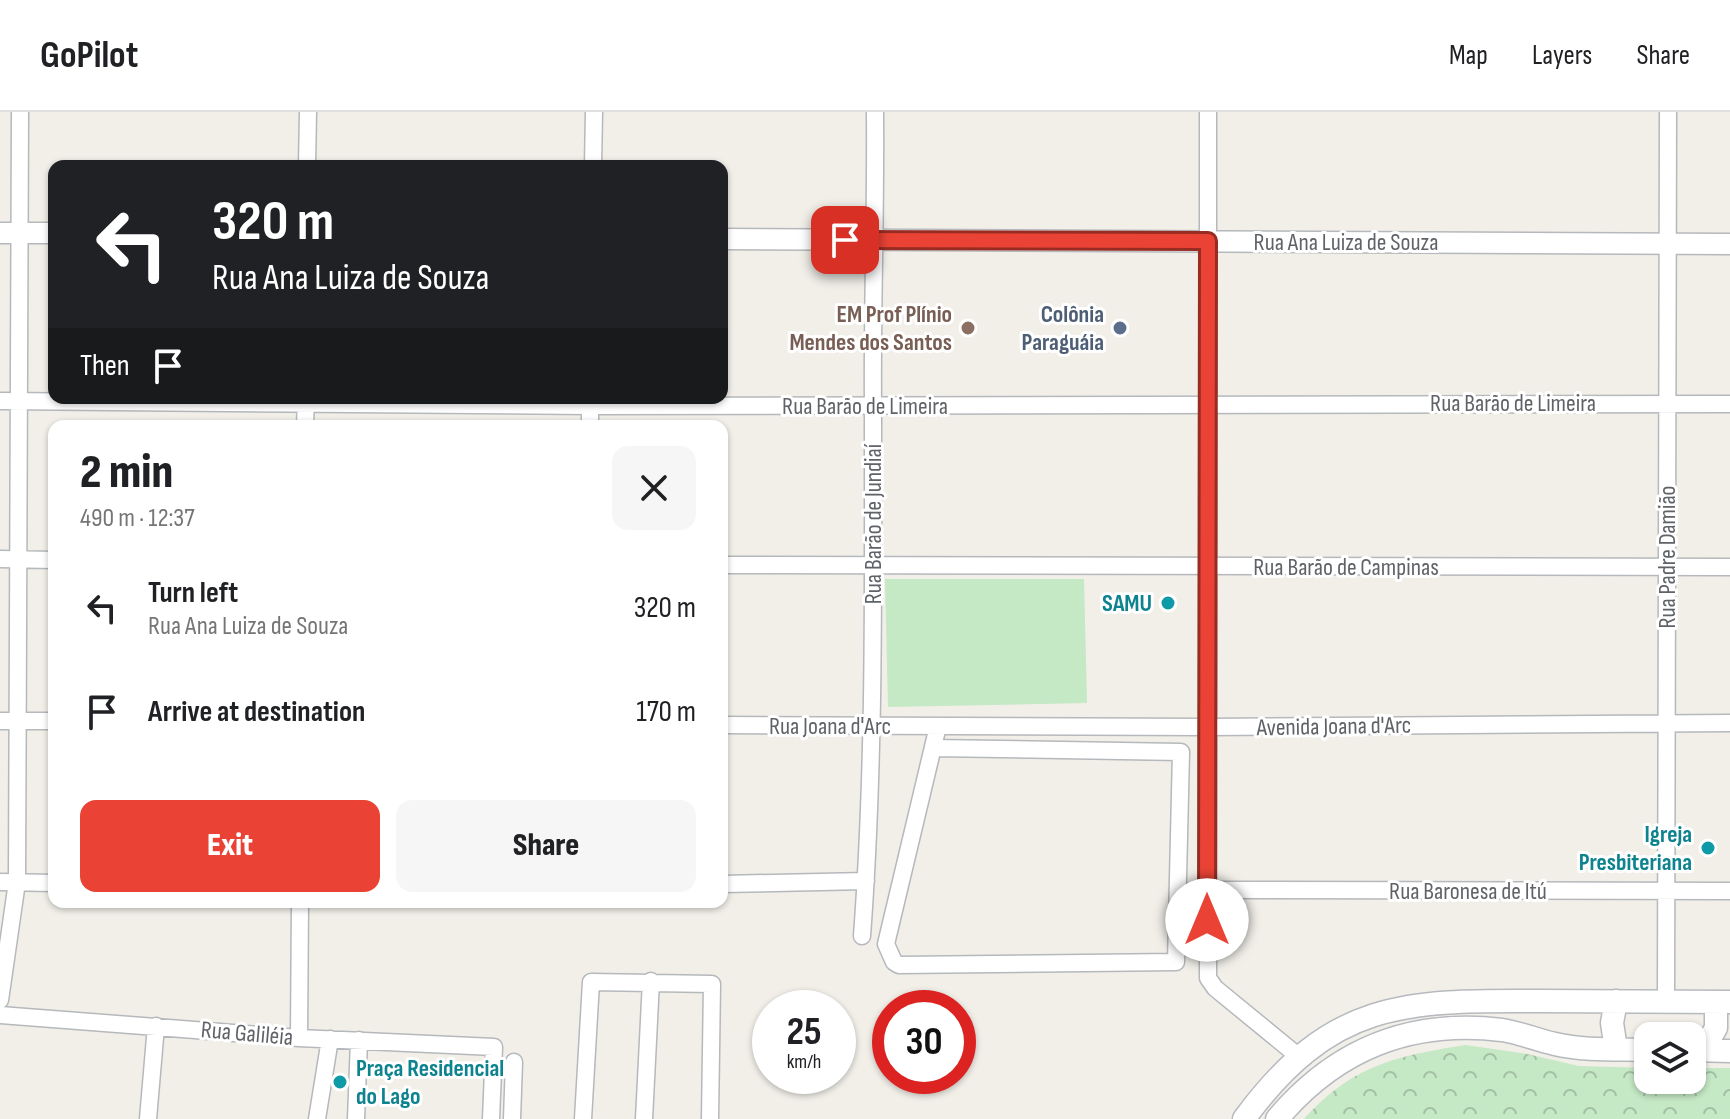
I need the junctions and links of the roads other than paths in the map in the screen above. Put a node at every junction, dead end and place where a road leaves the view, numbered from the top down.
1 (20, 112) edge
2 (308, 112) edge
3 (594, 112) edge
4 (875, 112) edge
5 (1208, 112) edge
6 (1668, 112) edge
7 (307, 160) edge
8 (593, 160) edge
9 (10, 233) edge
10 (48, 233) edge
11 (728, 239) edge
12 (876, 240) junction
13 (1208, 241) junction
14 (1667, 243) junction
15 (1730, 244) edge
16 (0, 401) edge
17 (21, 402) junction
18 (48, 402) edge
19 (1207, 403) junction
20 (1667, 403) junction
21 (728, 404) edge
22 (1730, 404) edge
23 (873, 406) junction
24 (0, 559) edge
25 (18, 560) junction
26 (48, 560) edge
27 (728, 565) edge
28 (875, 566) junction
29 (1207, 566) junction
30 (1667, 567) junction
31 (1730, 567) edge
32 (0, 721) edge
33 (18, 721) junction
34 (48, 721) edge
35 (1667, 722) junction
36 (1730, 723) edge
37 (728, 725) edge
38 (872, 726) junction
39 (938, 726) junction
40 (1209, 727) junction
41 (933, 748) junction
42 (866, 881) junction
43 (8, 882) edge
44 (48, 883) edge
45 (728, 884) edge
46 (1207, 890) junction
47 (1667, 891) junction
48 (1730, 891) edge
49 (300, 908) edge
50 (862, 936) dead end
51 (651, 981) junction
52 (0, 1000) edge
53 (1616, 1001) junction
54 (1666, 1002) junction
55 (1723, 1002) edge
56 (0, 1015) edge
57 (156, 1026) junction
58 (299, 1038) junction
59 (330, 1039) junction
60 (359, 1040) junction
61 (1706, 1040) edge
62 (1616, 1049) junction
63 (1634, 1050) edge
64 (1706, 1050) edge
65 (1730, 1051) edge
66 (1298, 1056) junction
67 (514, 1062) dead end
68 (148, 1119) edge
69 (317, 1119) edge
70 (356, 1119) edge
71 (491, 1119) edge
72 (512, 1119) edge
73 (583, 1119) edge
74 (644, 1119) edge
75 (710, 1119) edge
76 (1244, 1119) edge
77 (1277, 1119) edge

1 - 9 street
2 - 7 street
3 - 8 street
4 - 12 street, Rua Barão de Jundiaí
5 - 13 street
6 - 14 street, Rua Padre Damião
9 - 10 street
9 - 17 street
11 - 12 street, Rua Ana Luiza de Souza
12 - 13 street, Rua Ana Luiza de Souza
12 - 23 street, Rua Barão de Jundiaí
13 - 14 street, Rua Ana Luiza de Souza
13 - 19 street
14 - 15 street, Rua Ana Luiza de Souza
14 - 20 street, Rua Padre Damião
16 - 17 street, Rua Barão de Limeira
17 - 18 street, Rua Barão de Limeira
17 - 25 street
19 - 20 street, Rua Barão de Limeira
19 - 23 street, Rua Barão de Limeira
19 - 29 street
20 - 22 street, Rua Barão de Limeira
20 - 30 street, Rua Padre Damião
21 - 23 street, Rua Barão de Limeira
23 - 28 street, Rua Barão de Jundiaí
24 - 25 street
25 - 26 street
25 - 33 street
27 - 28 street, Rua Barão de Campinas
28 - 29 street, Rua Barão de Campinas
28 - 38 street, Rua Barão de Jundiaí
29 - 30 street, Rua Barão de Campinas
29 - 40 street
30 - 31 street, Rua Barão de Campinas
30 - 35 street, Rua Padre Damião
32 - 33 street
33 - 34 street
33 - 43 street
35 - 36 street, Avenida Joana d'Arc
35 - 40 street, Avenida Joana d'Arc
35 - 47 street, Rua Padre Damião
37 - 38 street, Rua Joana d'Arc
38 - 39 street, Rua Joana d'Arc
38 - 42 street, Rua Barão de Jundiaí
39 - 40 street, Avenida Joana d'Arc
39 - 41 street
40 - 46 street
41 - 41 street
42 - 45 street
42 - 50 street, Rua Barão de Jundiaí
43 - 44 street
43 - 52 street
46 - 47 street, Rua Baronesa de Itú
46 - 66 street
47 - 48 street, Rua Baronesa de Itú
47 - 54 street, Rua Padre Damião
49 - 58 street
51 - 73 street
51 - 74 street
51 - 75 street
53 - 54 main road
53 - 62 main road
53 - 66 main road
54 - 55 main road
55 - 61 main road
56 - 57 street, Rua Galiléia
57 - 58 street, Rua Galiléia
57 - 68 street
58 - 59 street, Rua Galiléia
59 - 60 street, Rua Galiléia
59 - 69 street
60 - 70 street
60 - 71 street, Rua Galiléia
62 - 63 main road
62 - 77 main road
64 - 65 main road
66 - 76 main road
67 - 72 street

